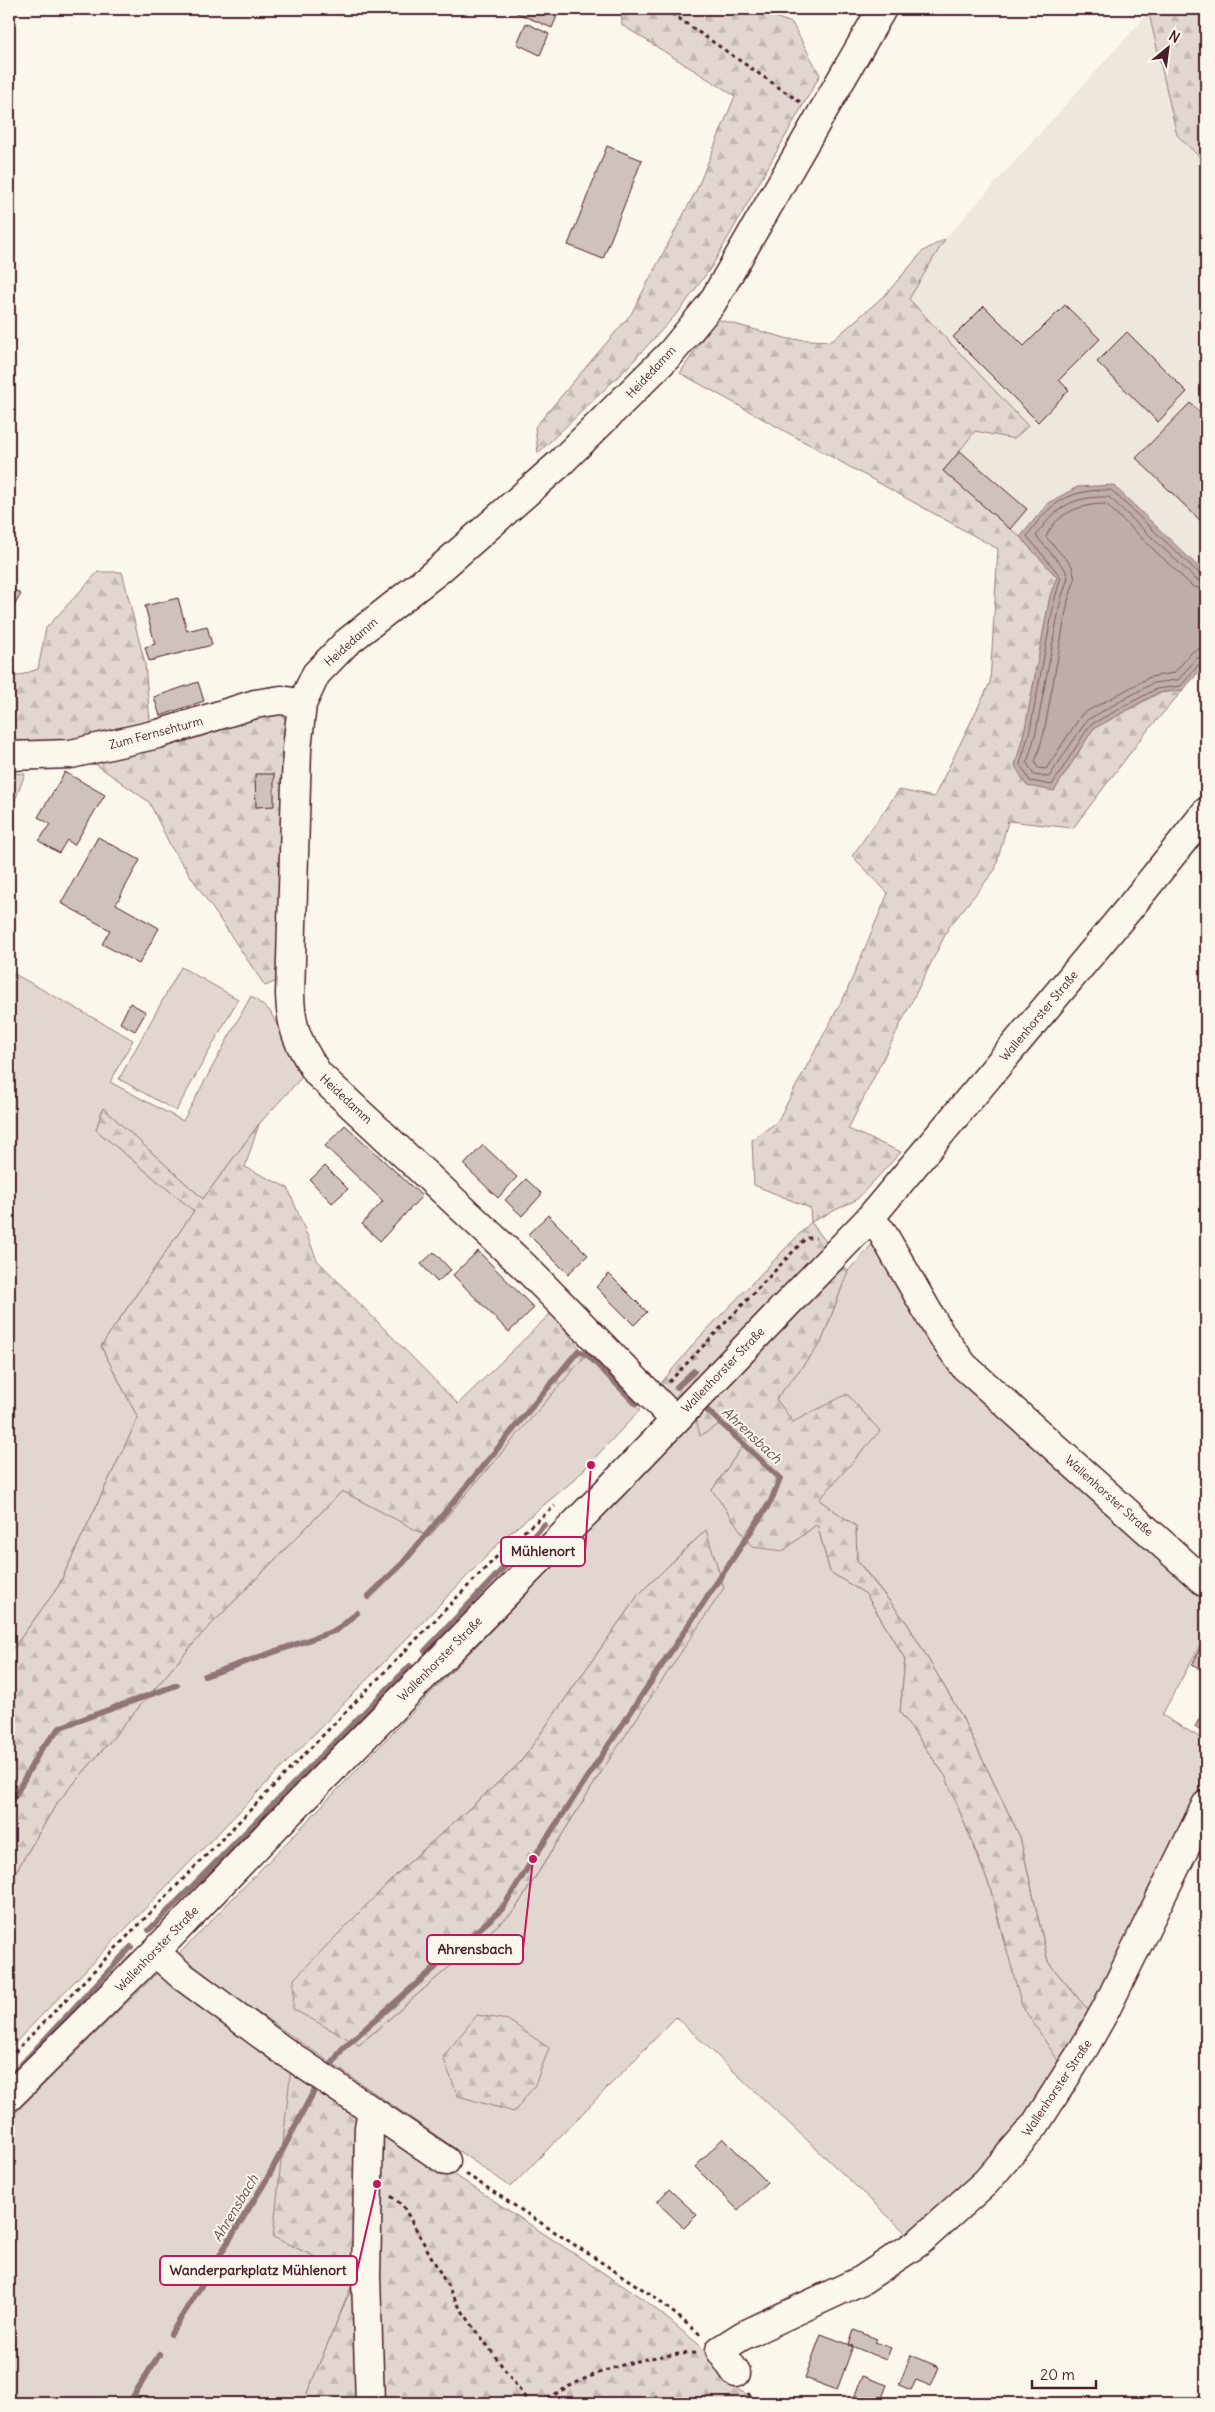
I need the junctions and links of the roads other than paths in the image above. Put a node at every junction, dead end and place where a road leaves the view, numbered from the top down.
1 (882, 9) edge
2 (302, 704) junction
3 (9, 756) edge
4 (1206, 812) edge
5 (869, 1219) junction
6 (675, 1420) junction
7 (1206, 1583) edge
8 (1206, 1805) edge
9 (155, 1952) junction
10 (9, 2097) edge
11 (372, 2113) junction
12 (446, 2161) road end
13 (736, 2373) dead end
14 (370, 2403) edge

1 - 2 street, Heidedamm
2 - 3 street, Zum Fernsehturm
2 - 6 street, Heidedamm
4 - 5 street, Wallenhorster Straße
5 - 6 street, Wallenhorster Straße
5 - 7 street, Wallenhorster Straße
6 - 9 street, Wallenhorster Straße
8 - 13 street, Wallenhorster Straße
9 - 10 street, Wallenhorster Straße
9 - 11 street
11 - 12 street
11 - 14 street

